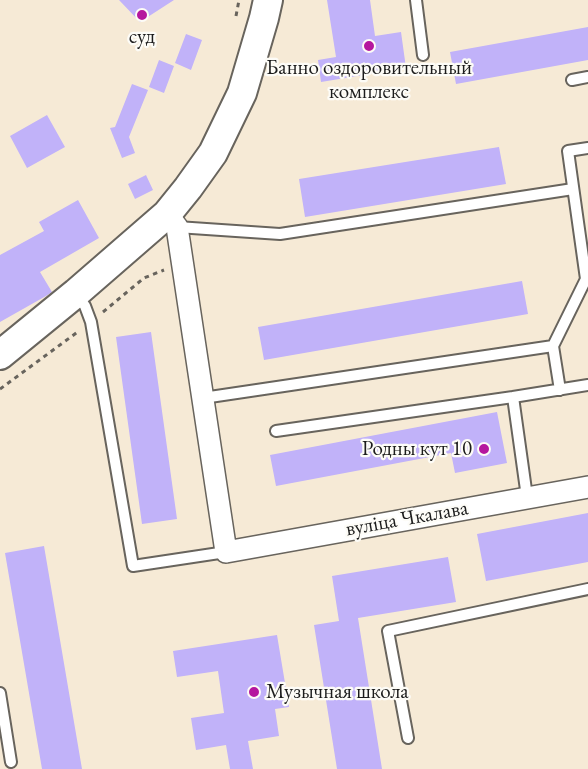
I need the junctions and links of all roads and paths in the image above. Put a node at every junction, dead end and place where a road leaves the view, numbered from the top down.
1 (239, 0) edge
2 (268, 0) edge
3 (417, 0) edge
4 (236, 16) dead end
5 (423, 55) dead end
6 (588, 77) edge
7 (572, 80) dead end
8 (588, 148) edge
9 (573, 189) junction
10 (172, 220) junction
11 (587, 279) edge
12 (76, 293) junction
13 (553, 346) junction
14 (0, 355) edge
15 (588, 385) edge
16 (560, 390) junction
17 (513, 397) junction
18 (203, 398) junction
19 (276, 431) dead end
20 (588, 487) edge
21 (527, 497) junction
22 (226, 552) junction
23 (588, 589) edge
24 (0, 693) edge
25 (408, 738) dead end
26 (11, 762) dead end

1 - 4 path
2 - 10 street
3 - 5 lane
6 - 7 lane
8 - 9 lane
9 - 10 lane
9 - 11 lane
10 - 12 street
10 - 18 street
11 - 13 lane
12 - 14 street
12 - 22 lane
13 - 16 lane
13 - 18 lane
15 - 16 lane
16 - 17 lane
17 - 19 lane
17 - 21 lane
18 - 22 street
20 - 21 street, вуліца Чкалава
21 - 22 street, вуліца Чкалава
23 - 25 lane
24 - 26 lane

